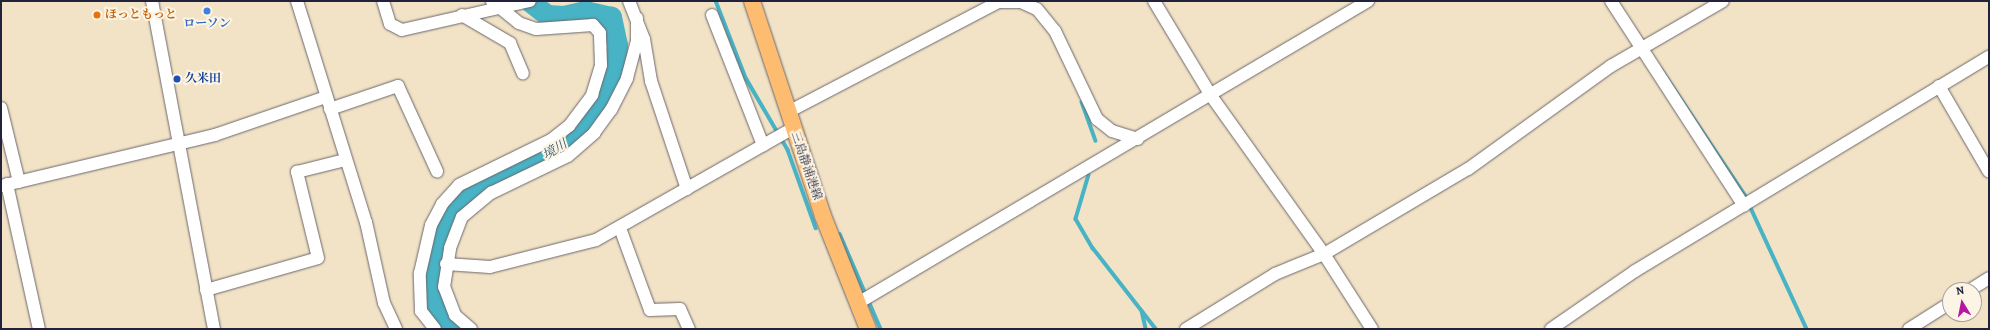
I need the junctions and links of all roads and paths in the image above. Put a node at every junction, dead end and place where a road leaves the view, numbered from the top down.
1 (152, 1) edge
2 (297, 1) edge
3 (383, 1) edge
4 (530, 1) edge
5 (629, 1) edge
6 (752, 1) edge
7 (1022, 1) edge
8 (1154, 1) edge
9 (1368, 1) edge
10 (1611, 1) edge
11 (1723, 1) edge
12 (998, 2) edge
13 (497, 5) edge
14 (462, 15) junction
15 (712, 15) dead end
16 (637, 18) junction
17 (1642, 48) junction
18 (1989, 57) edge
19 (524, 73) dead end
20 (1939, 86) junction
21 (1212, 96) junction
22 (326, 97) junction
23 (1, 108) edge
24 (330, 109) junction
25 (788, 112) junction
26 (793, 128) junction
27 (1138, 139) junction
28 (178, 142) junction
29 (763, 145) junction
30 (345, 160) junction
31 (437, 171) dead end
32 (1989, 172) edge
33 (9, 184) edge
34 (688, 189) junction
35 (1744, 206) junction
36 (620, 228) junction
37 (1324, 254) junction
38 (446, 264) junction
39 (206, 290) junction
40 (865, 299) junction
41 (1942, 308) edge
42 (39, 329) edge
43 (214, 329) edge
44 (396, 329) edge
45 (435, 329) edge
46 (471, 329) edge
47 (689, 329) edge
48 (868, 329) edge
49 (1186, 329) edge
50 (1372, 329) edge
51 (1551, 329) edge
52 (1909, 329) edge

1 - 28 street
2 - 22 street
3 - 14 street
4 - 13 street
5 - 16 street
6 - 25 main road, 三島静浦港線
7 - 12 street
7 - 27 street
8 - 21 street
9 - 21 street
10 - 17 street
11 - 17 street
12 - 25 street
13 - 14 street
13 - 45 street
14 - 19 street
15 - 29 street
16 - 34 street
16 - 38 street
17 - 35 street
17 - 37 street
18 - 20 street
20 - 32 street
20 - 35 street
21 - 27 street
21 - 37 street
22 - 24 street
22 - 28 street
23 - 33 street
24 - 30 street
24 - 31 street
25 - 26 main road, 三島静浦港線
26 - 29 street
26 - 40 main road, 三島静浦港線
27 - 40 street
28 - 33 street
28 - 39 street
29 - 34 street
30 - 39 street
30 - 44 street
33 - 42 street
34 - 36 street
35 - 51 street
36 - 38 street
36 - 47 street
37 - 49 street
37 - 50 street
38 - 46 street
39 - 43 street
40 - 48 main road, 三島静浦港線
41 - 52 street

